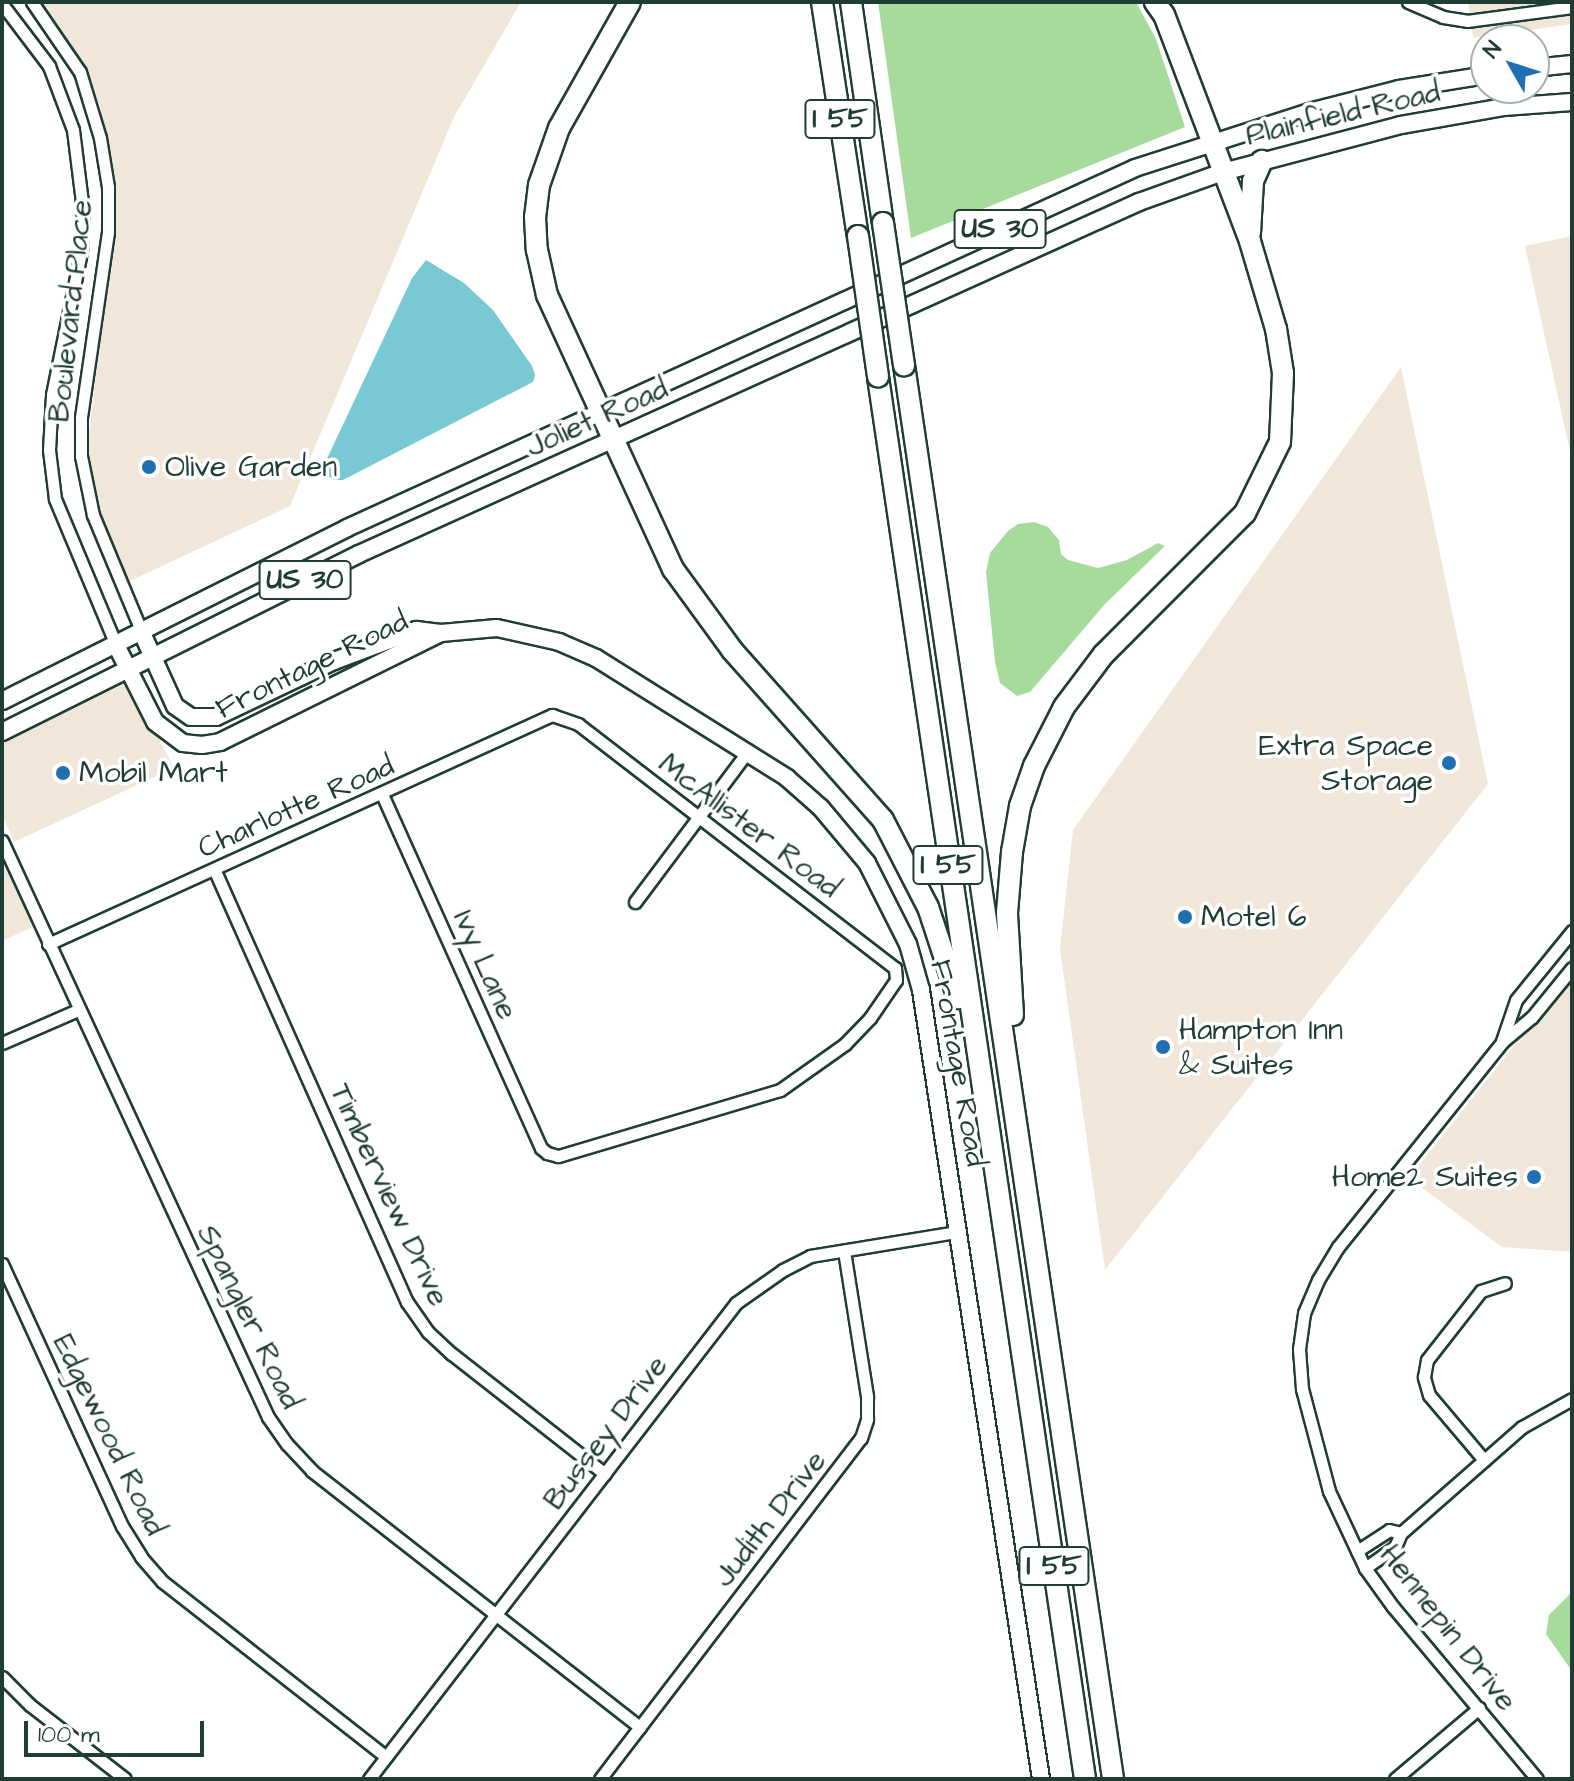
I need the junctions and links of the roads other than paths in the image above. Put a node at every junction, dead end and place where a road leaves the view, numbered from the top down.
1 (32, 2) edge
2 (630, 2) edge
3 (822, 2) edge
4 (851, 2) edge
5 (1155, 2) edge
6 (1408, 2) edge
7 (2, 4) edge
8 (1572, 7) edge
9 (1572, 64) edge
10 (1550, 66) edge
11 (1470, 78) edge
12 (1572, 102) edge
13 (1211, 141) junction
14 (1262, 161) junction
15 (1223, 172) junction
16 (1250, 241) junction
17 (601, 409) junction
18 (615, 442) junction
19 (142, 633) junction
20 (441, 633) junction
21 (116, 645) junction
22 (152, 657) junction
23 (127, 669) junction
24 (2, 701) edge
25 (563, 717) joint
26 (2, 732) edge
27 (748, 751) junction
28 (382, 795) junction
29 (697, 819) junction
30 (2, 841) edge
31 (215, 871) junction
32 (635, 902) dead end
33 (1572, 931) edge
34 (48, 944) junction
35 (1572, 968) edge
36 (896, 980) joint
37 (78, 1010) junction
38 (1502, 1042) junction
39 (2, 1043) edge
40 (975, 1050) junction
41 (1018, 1119) junction
42 (957, 1232) junction
43 (844, 1251) junction
44 (2, 1264) edge
45 (1505, 1283) dead end
46 (1572, 1399) edge
47 (1484, 1460) junction
48 (605, 1474) junction
49 (1401, 1533) junction
50 (1357, 1551) junction
51 (1365, 1568) junction
52 (496, 1616) junction
53 (2, 1677) edge
54 (1479, 1708) junction
55 (640, 1727) junction
56 (386, 1757) junction
57 (125, 1779) edge
58 (369, 1779) edge
59 (600, 1779) edge
60 (1041, 1779) edge
61 (1085, 1779) edge
62 (1113, 1779) edge
63 (1395, 1779) edge
64 (1537, 1779) edge

1 - 19 street, Boulevard Place
2 - 17 highway
3 - 40 highway, I 55, bridge
4 - 41 highway, I 55, bridge
5 - 13 highway
6 - 8 street
7 - 21 street, Boulevard Place
9 - 10 main road
11 - 13 main road, Plainfield Road / US 30
12 - 14 main road, Plainfield Road / US 30
13 - 15 highway
13 - 17 main road, Joliet Road / US 30
14 - 15 main road, Plainfield Road / US 30
14 - 16 highway
15 - 16 highway
15 - 18 main road, Joliet Road / US 30
16 - 41 highway
17 - 18 highway
17 - 19 main road, Joliet Road / US 30
18 - 22 main road, Joliet Road / US 30
18 - 40 highway
19 - 21 main road, Joliet Road / US 30
19 - 22 main road, Frontage Road
20 - 22 main road, Frontage Road
20 - 23 main road, Frontage Road
20 - 27 main road, Frontage Road
21 - 23 main road, Frontage Road
21 - 24 main road, Joliet Road / US 30
22 - 23 main road, Joliet Road / US 30
23 - 26 main road, Joliet Road / US 30
25 - 28 street, Charlotte Road
25 - 29 street, McAllister Road
27 - 29 street
27 - 42 main road, Frontage Road
28 - 31 street, Charlotte Road
28 - 36 street, Ivy Lane
29 - 32 street
29 - 36 street, McAllister Road
30 - 34 street, Spangler Road
31 - 34 street, Charlotte Road
31 - 48 street, Timberview Drive
33 - 38 street
34 - 37 street, Spangler Road
35 - 38 street
37 - 39 street
37 - 52 street, Spangler Road
38 - 50 street, Hennepin Drive
40 - 61 highway, I 55
41 - 62 highway, I 55
42 - 43 street, Bussey Drive
42 - 60 main road, Frontage Road
43 - 48 street, Bussey Drive
43 - 55 street, Judith Drive
44 - 56 street, Edgewood Road
45 - 47 street
46 - 47 street
47 - 49 street
48 - 52 street, Bussey Drive
49 - 50 street
49 - 51 street
50 - 51 street, Hennepin Drive
51 - 54 street, Hennepin Drive
52 - 55 street, Spangler Road
52 - 56 street, Bussey Drive
53 - 57 street
54 - 63 street
54 - 64 street, Hennepin Drive
55 - 59 street, Judith Drive
56 - 58 street, Bussey Drive

